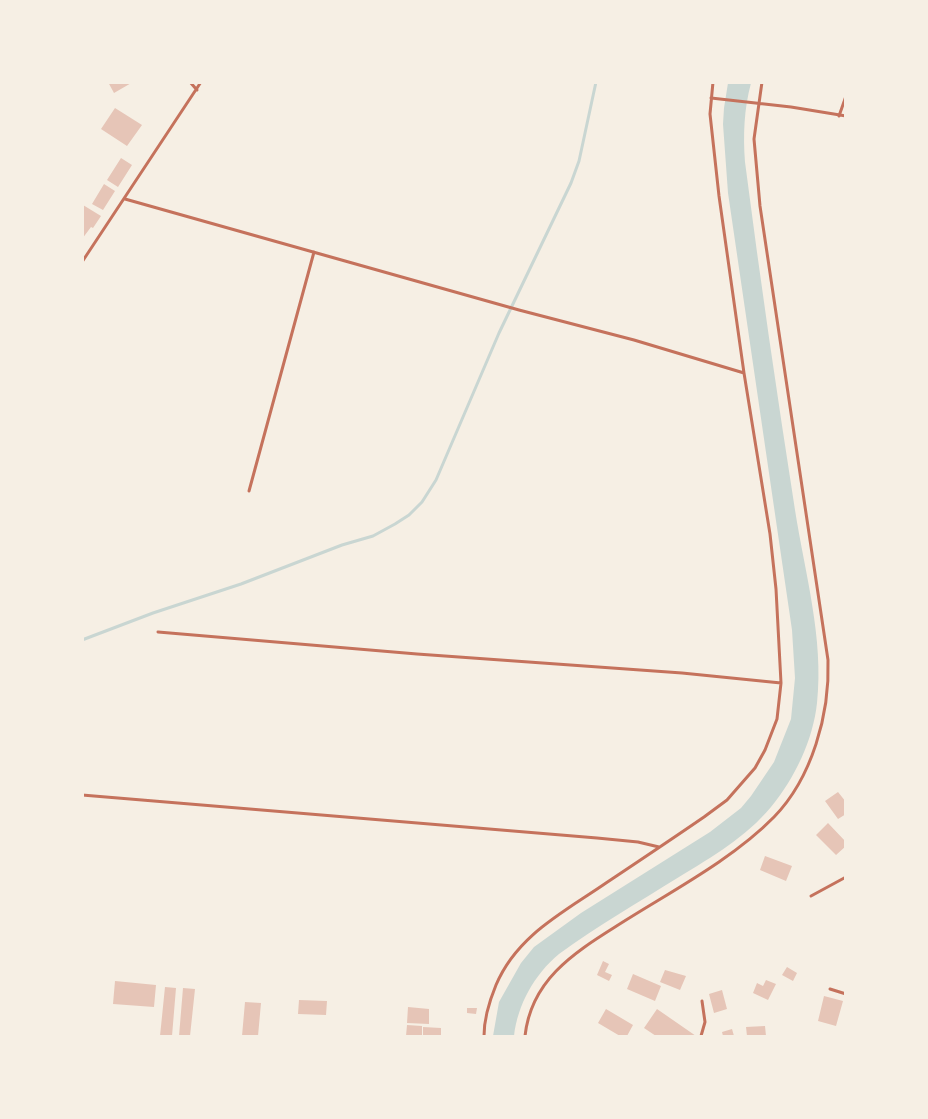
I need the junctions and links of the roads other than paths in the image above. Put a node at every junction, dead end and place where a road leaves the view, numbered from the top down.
1 (190, 82) edge
2 (201, 82) edge
3 (713, 82) edge
4 (762, 82) edge
5 (197, 90) junction
6 (846, 96) edge
7 (711, 98) junction
8 (756, 104) junction
9 (839, 116) junction
10 (846, 116) edge
11 (125, 200) junction
12 (314, 252) junction
13 (82, 262) edge
14 (744, 372) junction
15 (248, 491) dead end
16 (158, 632) dead end
17 (781, 683) junction
18 (82, 795) edge
19 (659, 847) junction
20 (846, 877) edge
21 (811, 896) dead end
22 (830, 989) dead end
23 (846, 994) edge
24 (702, 1001) dead end
25 (484, 1036) edge
26 (525, 1036) edge
27 (701, 1036) edge

1 - 5 lane
2 - 5 lane
3 - 7 lane
4 - 8 lane
5 - 11 lane
6 - 9 lane
7 - 8 lane
7 - 14 lane
8 - 9 lane
8 - 26 lane
9 - 10 lane
11 - 12 lane
11 - 13 lane
12 - 14 lane
12 - 15 lane
14 - 17 lane
16 - 17 lane
17 - 19 lane
18 - 19 lane
19 - 25 lane
20 - 21 lane
22 - 23 lane
24 - 27 lane

